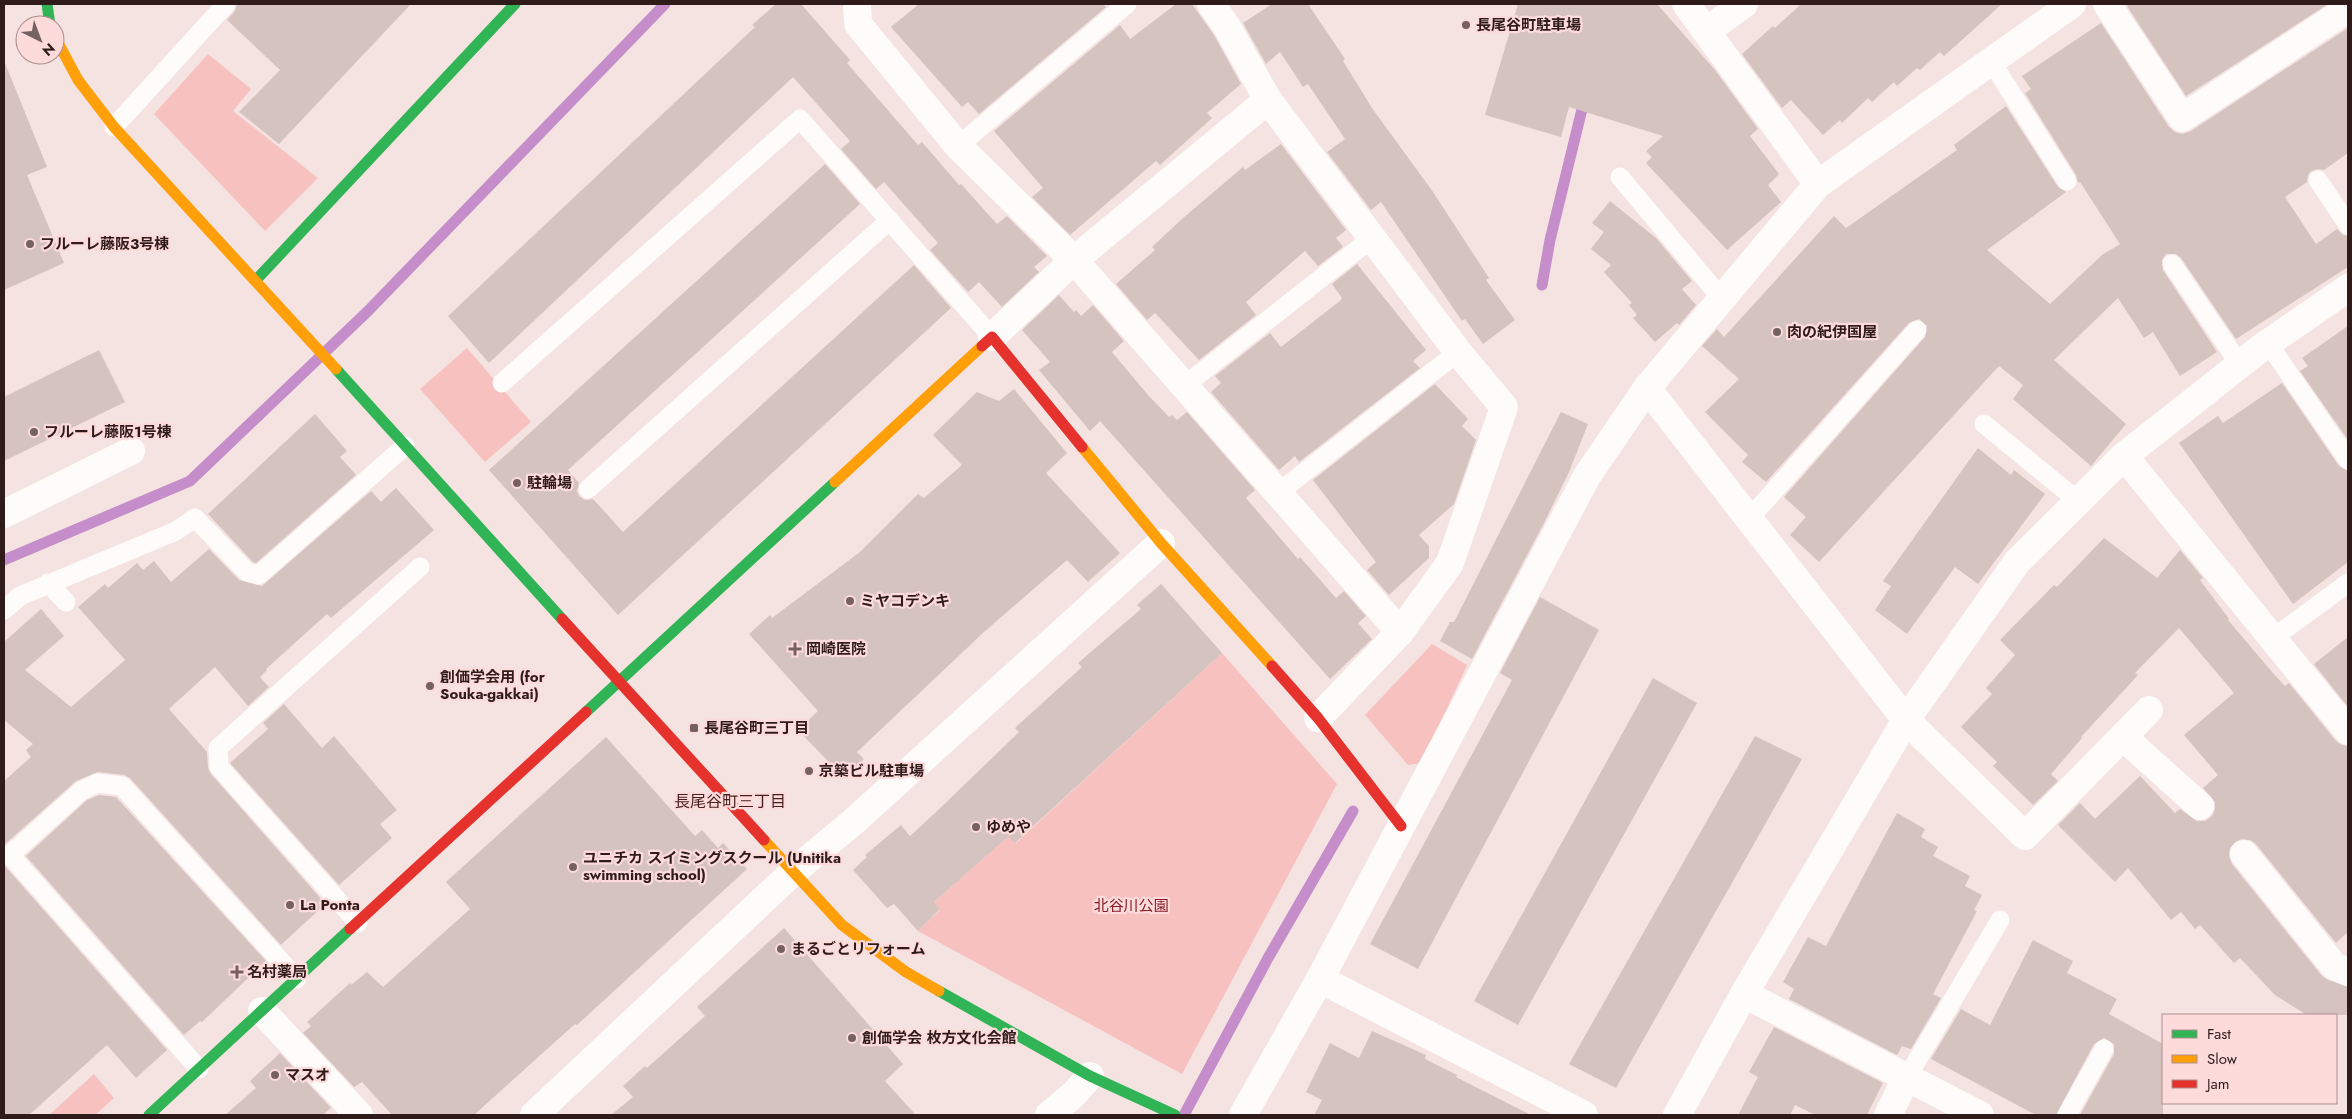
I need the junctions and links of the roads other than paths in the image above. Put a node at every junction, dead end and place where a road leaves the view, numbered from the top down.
1 (226, 4) edge
2 (515, 4) edge
3 (857, 4) edge
4 (1127, 4) edge
5 (1211, 4) edge
6 (1686, 4) edge
7 (1744, 4) edge
8 (2072, 4) edge
9 (2106, 4) edge
10 (2348, 9) edge
11 (1707, 31) junction
12 (65, 56) edge
13 (1991, 61) junction
14 (1268, 100) junction
15 (114, 127) junction
16 (958, 146) junction
17 (1620, 177) dead end
18 (2318, 180) dead end
19 (2067, 181) dead end
20 (1818, 184) junction
21 (890, 220) junction
22 (2348, 225) edge
23 (1372, 238) junction
24 (1074, 260) junction
25 (2172, 264) dead end
26 (256, 280) junction
27 (2348, 288) edge
28 (1722, 299) junction
29 (1917, 330) dead end
30 (992, 337) junction
31 (2268, 343) junction
32 (1458, 352) junction
33 (2240, 365) junction
34 (502, 383) dead end
35 (1184, 386) junction
36 (1647, 388) junction
37 (1984, 424) dead end
38 (405, 446) junction
39 (132, 451) dead end
40 (2124, 456) junction
41 (2348, 460) edge
42 (588, 489) dead end
43 (1278, 493) junction
44 (2078, 501) junction
45 (4, 514) edge
46 (1749, 519) junction
47 (1161, 543) junction
48 (420, 567) dead end
49 (48, 583) junction
50 (2348, 583) edge
51 (66, 602) dead end
52 (4, 610) edge
53 (1400, 632) junction
54 (2273, 638) junction
55 (619, 683) junction
56 (2149, 710) dead end
57 (1318, 718) junction
58 (1906, 720) junction
59 (2348, 731) edge
60 (2123, 737) junction
61 (2200, 806) dead end
62 (1401, 826) junction
63 (2244, 854) dead end
64 (794, 872) junction
65 (2000, 920) dead end
66 (358, 923) junction
67 (2348, 972) edge
68 (297, 979) junction
69 (1320, 979) junction
70 (1744, 994) junction
71 (262, 1011) junction
72 (2104, 1049) dead end
73 (199, 1069) junction
74 (1090, 1076) junction
75 (1906, 1079) junction
76 (1172, 1114) edge
77 (149, 1115) edge
78 (359, 1115) edge
79 (534, 1115) edge
80 (1049, 1115) edge
81 (1243, 1115) edge
82 (1584, 1115) edge
83 (1677, 1115) edge
84 (1888, 1115) edge
85 (1980, 1115) edge
86 (2067, 1115) edge

1 - 15 lane
2 - 26 street
3 - 16 street
4 - 16 lane
5 - 14 street
6 - 11 street
7 - 11 street
8 - 13 street
9 - 10 street
11 - 20 street
12 - 15 street
13 - 19 lane
13 - 20 street
14 - 23 street
14 - 24 street
15 - 26 street
16 - 24 street
17 - 28 lane
18 - 22 lane
20 - 28 street
21 - 30 lane
21 - 34 lane
21 - 42 lane
23 - 32 street
23 - 35 lane
24 - 30 street
24 - 35 street
25 - 33 lane
26 - 38 street
27 - 31 street
28 - 36 street
29 - 46 lane
30 - 47 street
30 - 55 street
31 - 33 street
31 - 41 lane
32 - 43 lane
32 - 53 street
33 - 40 street
35 - 43 street
36 - 46 street
36 - 62 street
37 - 44 lane
38 - 49 lane
38 - 55 street
39 - 45 street
40 - 44 street
40 - 54 street
43 - 53 street
44 - 58 street
46 - 58 street
47 - 57 street
47 - 64 street
48 - 66 lane
49 - 51 lane
49 - 52 lane
50 - 54 lane
53 - 57 street
54 - 59 street
55 - 64 street
55 - 66 street
56 - 60 street
57 - 62 street
58 - 60 street
58 - 70 street
60 - 61 street
62 - 69 street
63 - 67 street
64 - 74 street
64 - 79 street
65 - 75 lane
66 - 68 street
68 - 71 street
68 - 73 lane
69 - 81 street
69 - 82 street
70 - 75 street
70 - 83 street
71 - 73 street
71 - 78 street
72 - 86 lane
73 - 77 street
74 - 76 street
74 - 80 street
75 - 84 street
75 - 85 street

